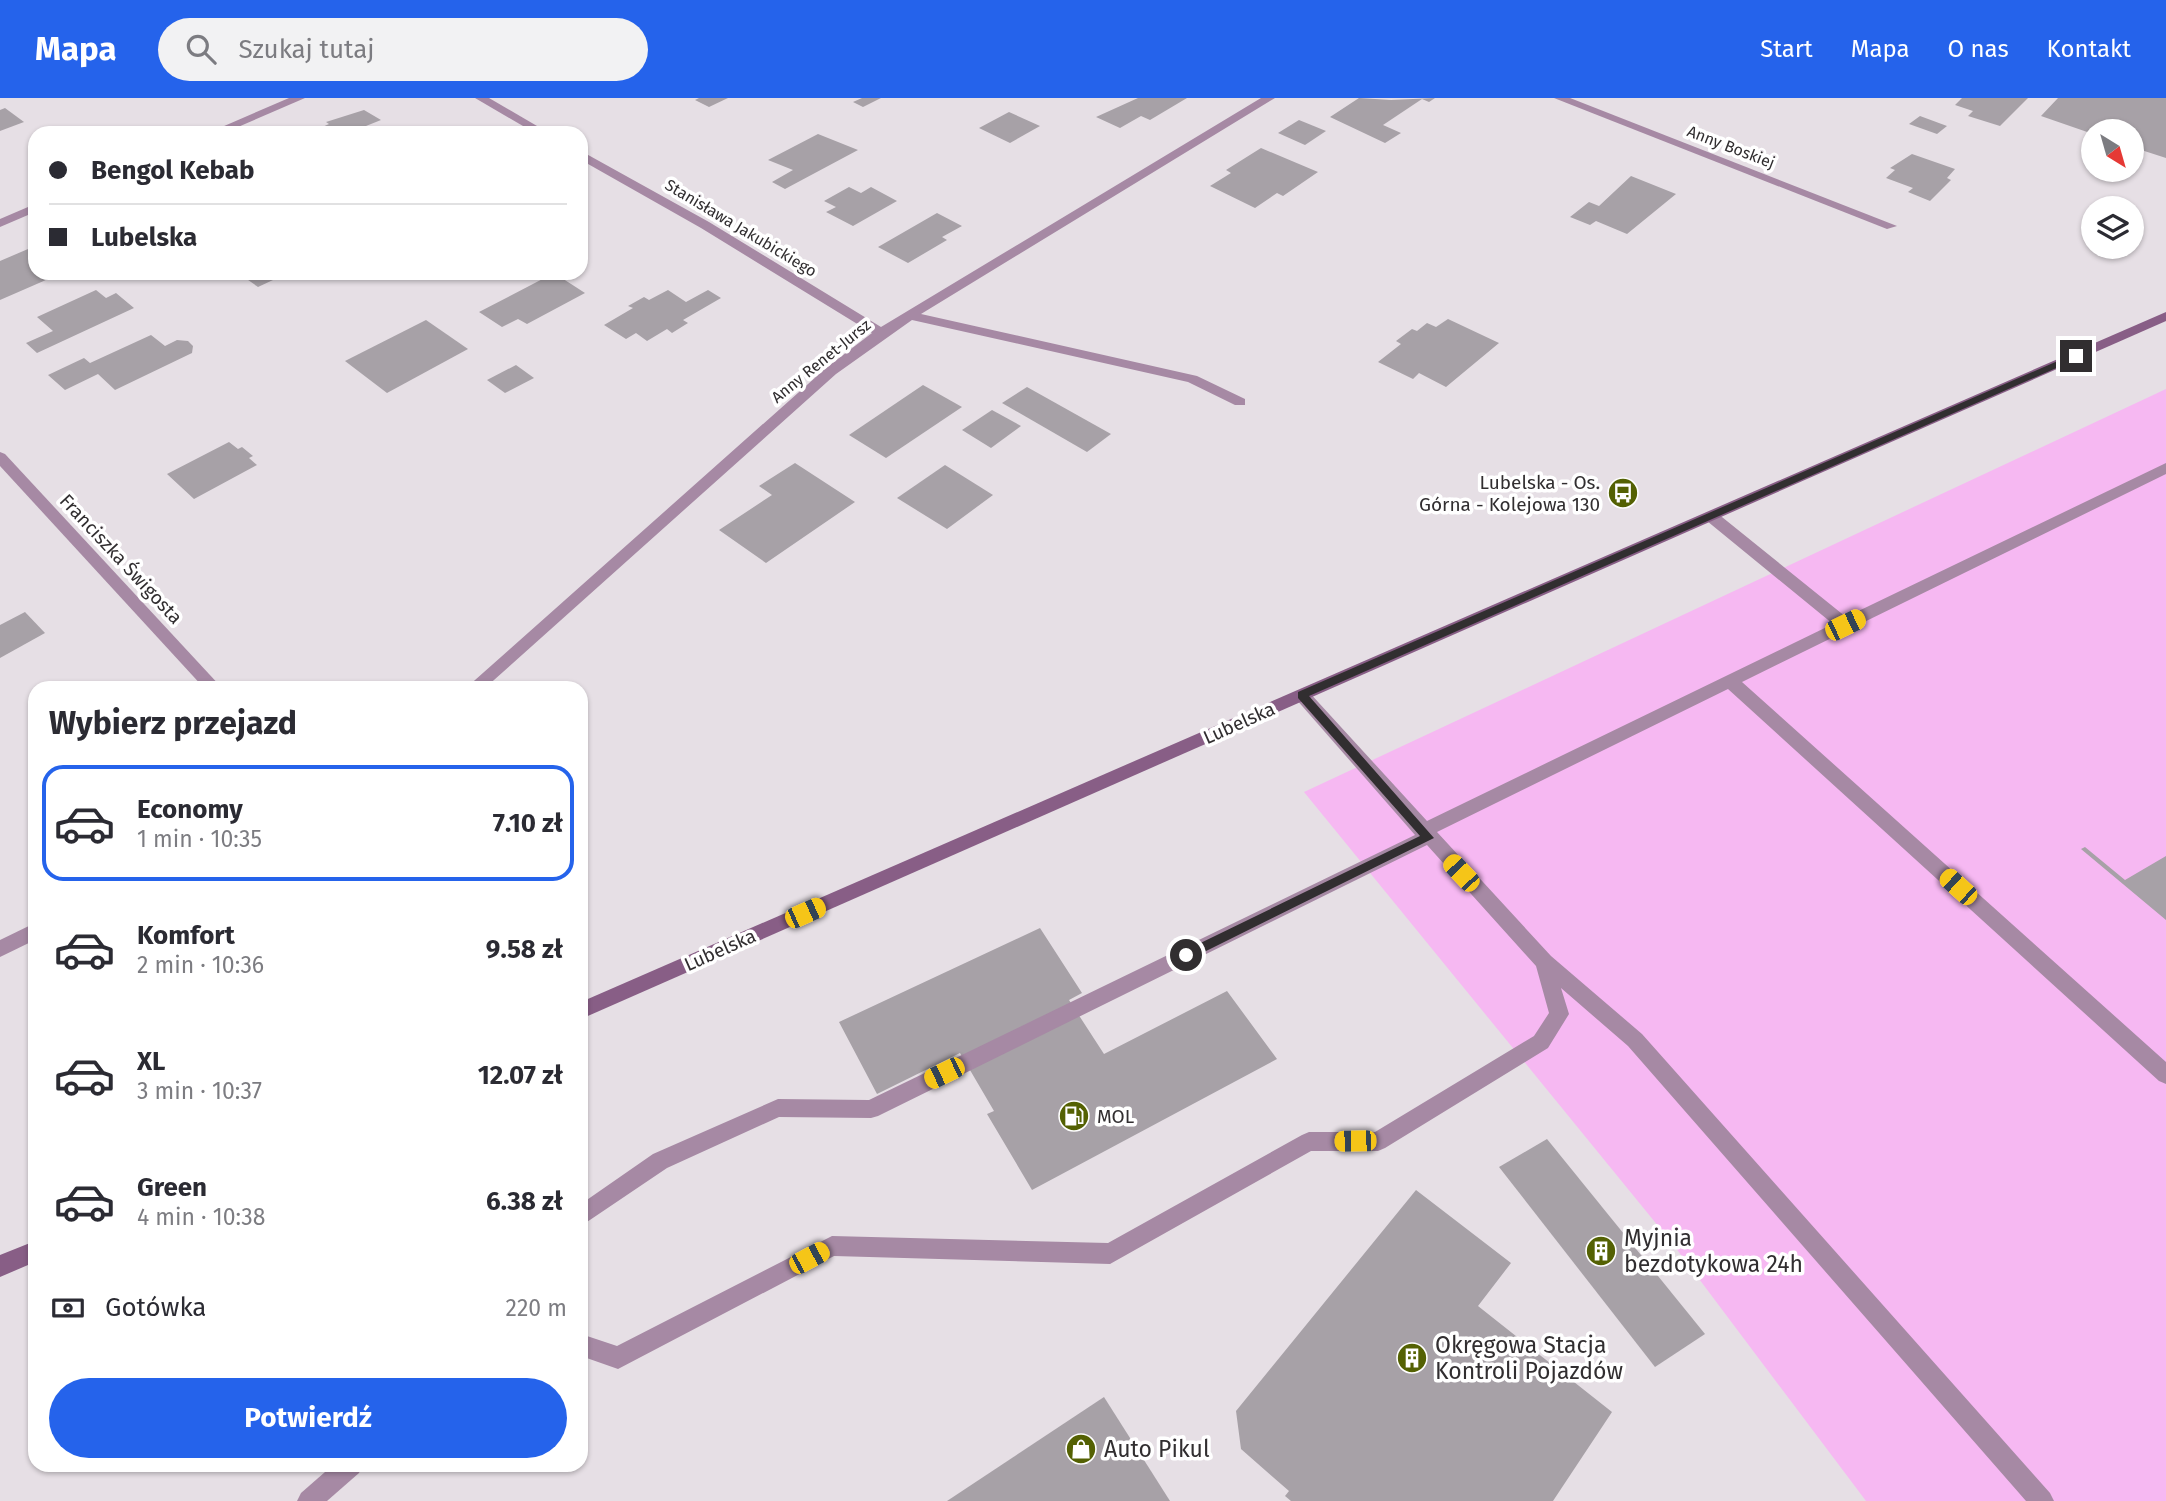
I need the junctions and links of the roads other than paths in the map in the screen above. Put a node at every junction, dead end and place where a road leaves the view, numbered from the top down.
1 (299, 98) edge
2 (481, 98) edge
3 (1269, 98) edge
4 (1560, 98) edge
5 (231, 126) edge
6 (530, 126) edge
7 (588, 159) edge
8 (28, 211) edge
9 (0, 223) edge
10 (1891, 226) dead end
11 (911, 316) junction
12 (2166, 316) edge
13 (881, 333) junction
14 (1240, 402) dead end
15 (0, 457) edge
16 (2166, 468) edge
17 (1712, 517) junction
18 (1845, 625) junction
19 (208, 681) edge
20 (482, 681) edge
21 (1730, 681) junction
22 (1302, 695) junction
23 (1425, 834) junction
24 (28, 935) edge
25 (0, 949) edge
26 (1544, 962) junction
27 (588, 1008) edge
28 (2166, 1074) edge
29 (588, 1211) edge
30 (28, 1254) edge
31 (0, 1266) edge
32 (588, 1347) edge
33 (343, 1472) edge
34 (309, 1501) edge
35 (2042, 1501) edge

1 - 5 street
2 - 6 street
3 - 11 street, Anny Renet-Jursz
4 - 10 street, Anny Boskiej
7 - 13 street, Stanisława Jakubickiego
8 - 9 street
11 - 13 street, Anny Renet-Jursz
11 - 14 street
12 - 17 main road, Lubelska
13 - 20 street, Anny Renet-Jursz
15 - 19 street, Franciszka Świgosta
16 - 18 street
17 - 18 street
17 - 22 main road, Lubelska
18 - 21 street
21 - 23 street
21 - 28 street
22 - 23 street
22 - 27 main road, Lubelska
23 - 26 street
23 - 29 street
24 - 25 street
26 - 32 street
26 - 35 street
30 - 31 main road
33 - 34 street

